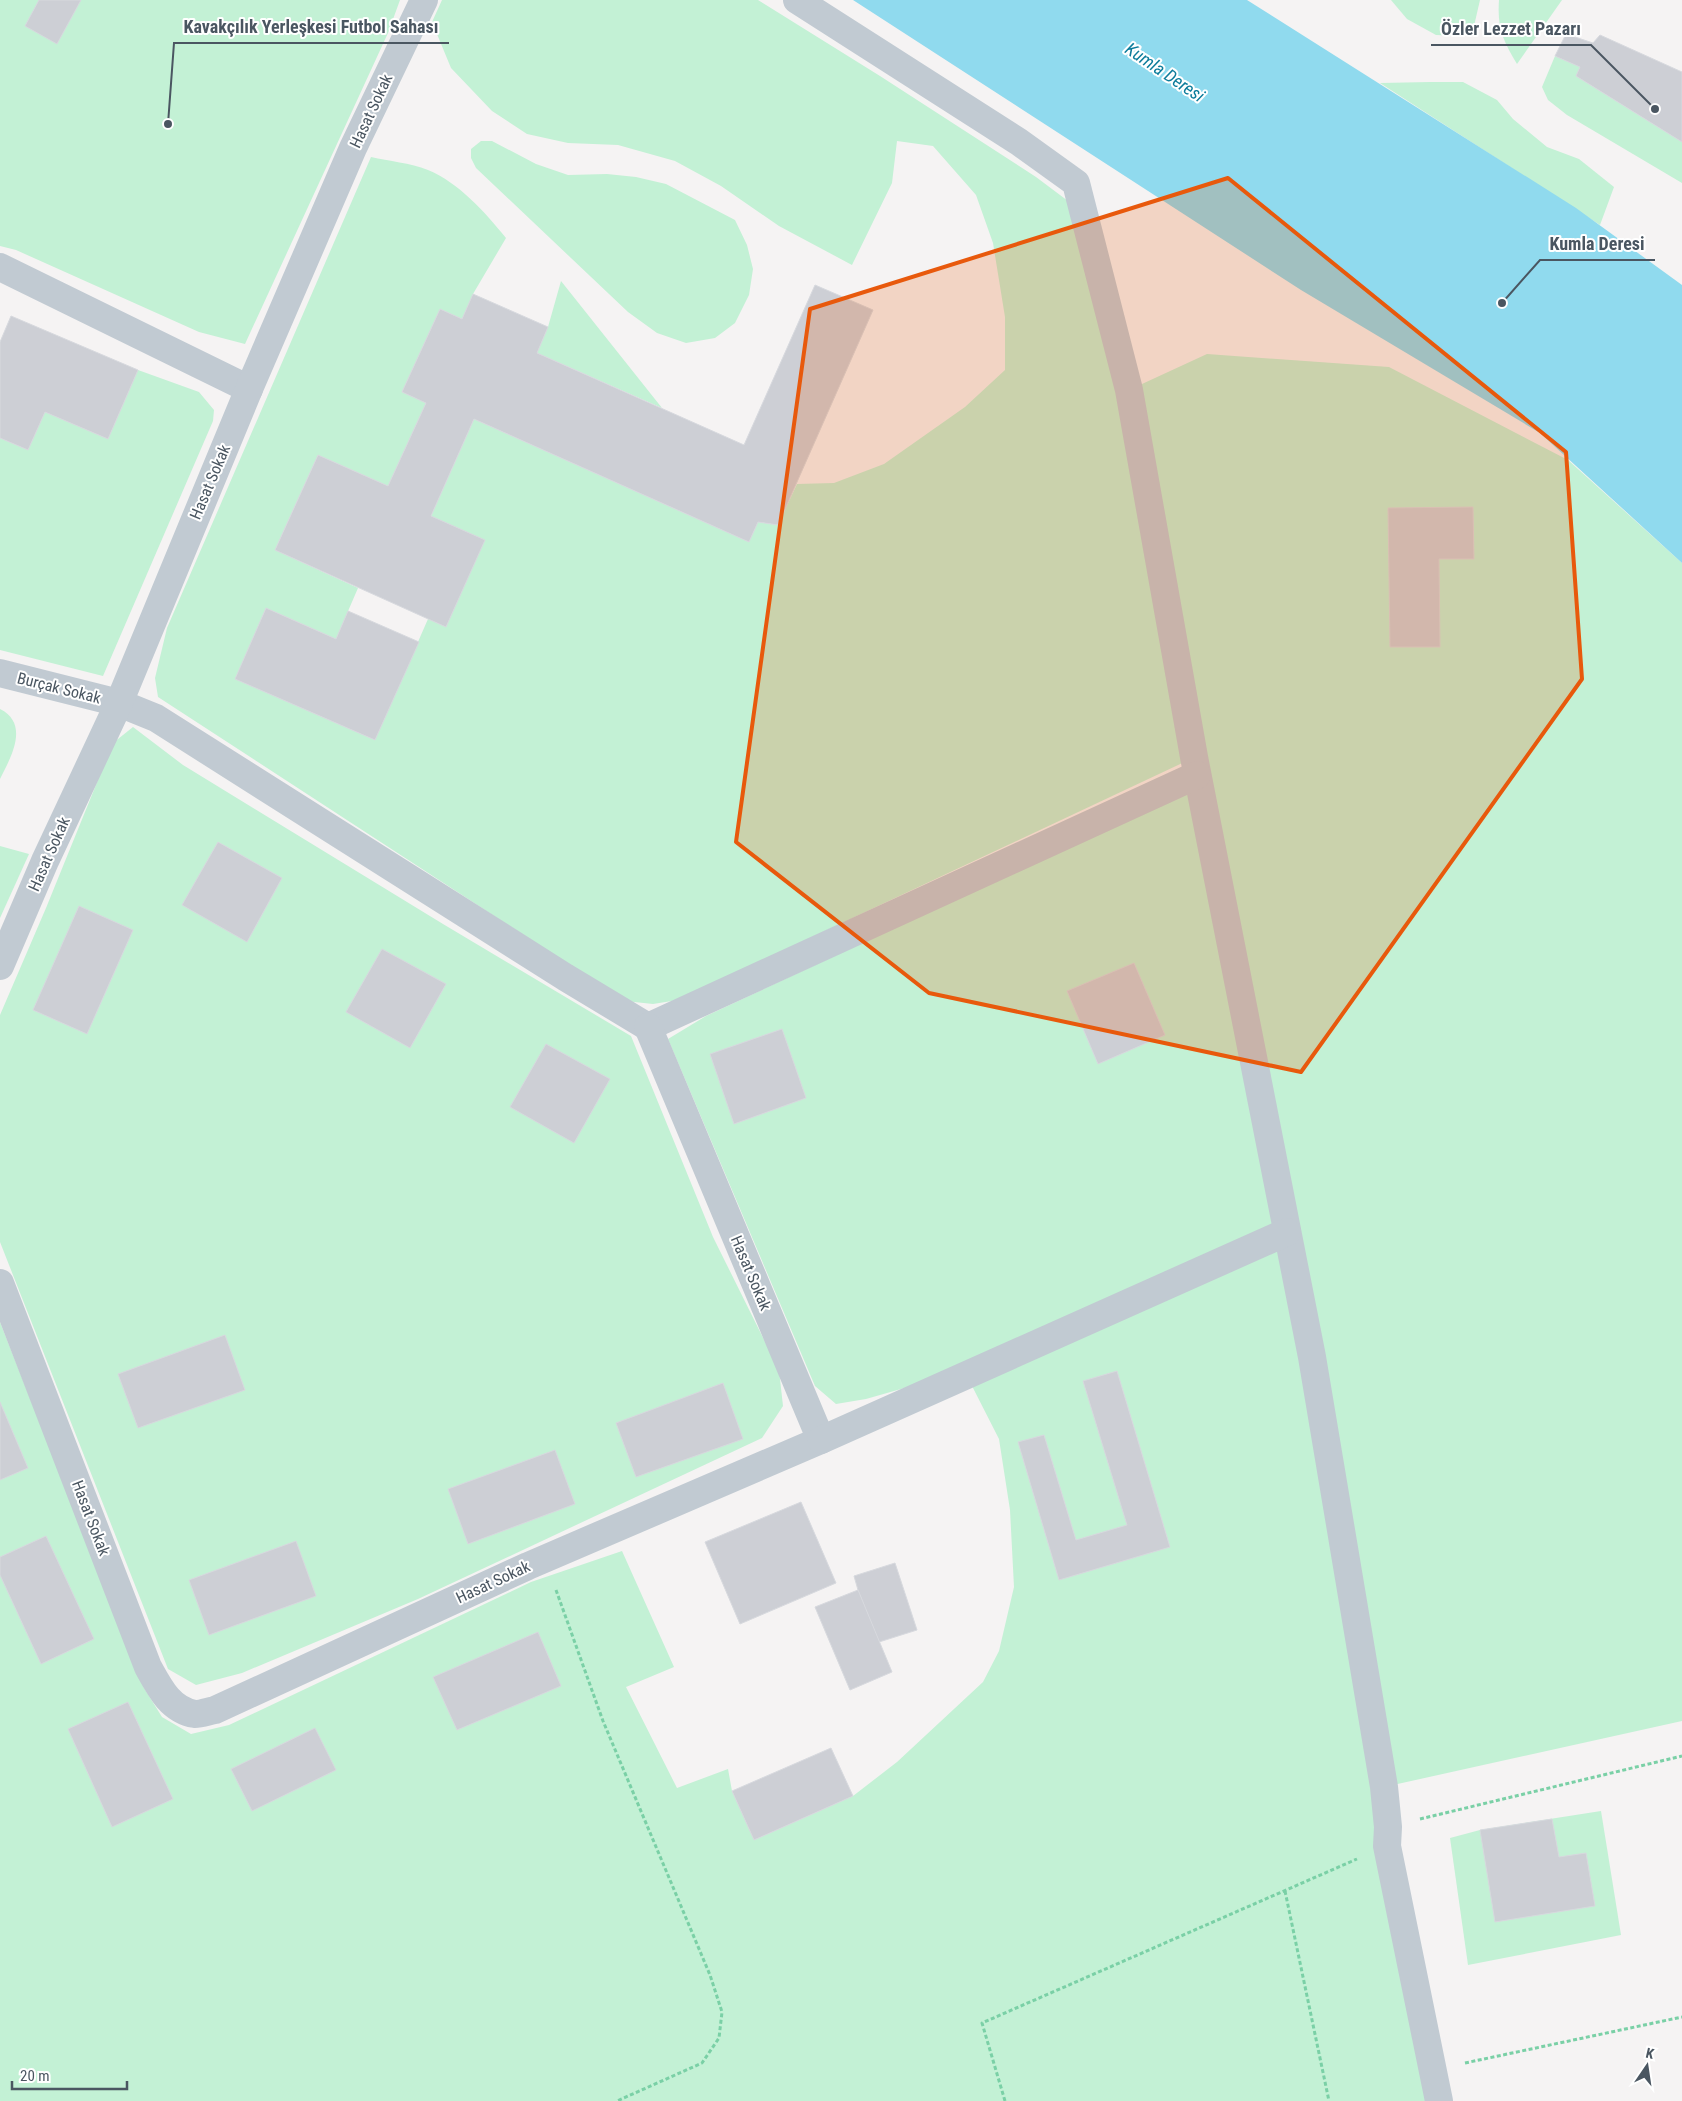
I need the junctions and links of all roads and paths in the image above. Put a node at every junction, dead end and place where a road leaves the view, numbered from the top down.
1 (424, 0) edge
2 (797, 0) edge
3 (0, 267) edge
4 (249, 389) junction
5 (0, 673) edge
6 (119, 703) junction
7 (1197, 774) junction
8 (0, 966) edge
9 (648, 1026) junction
10 (1287, 1232) junction
11 (0, 1283) edge
12 (822, 1440) junction
13 (545, 1559) junction
14 (1682, 1756) edge
15 (1388, 1837) junction
16 (1285, 1891) junction
17 (1682, 2017) edge
18 (1433, 2070) junction
19 (617, 2101) edge
20 (1005, 2101) edge
21 (1329, 2101) edge
22 (1439, 2101) edge

1 - 4 street, Hasat Sokak
2 - 7 street
3 - 4 street
4 - 6 street, Hasat Sokak
5 - 6 street, Burçak Sokak
6 - 8 street, Hasat Sokak
6 - 9 street, Burçak Sokak
7 - 9 street
7 - 10 street
9 - 12 street, Hasat Sokak
10 - 12 street
10 - 15 street
11 - 13 street, Hasat Sokak
12 - 13 street, Hasat Sokak
13 - 19 path
14 - 15 path
15 - 16 path
15 - 18 street
16 - 20 path
16 - 21 path
17 - 18 path
18 - 22 street

